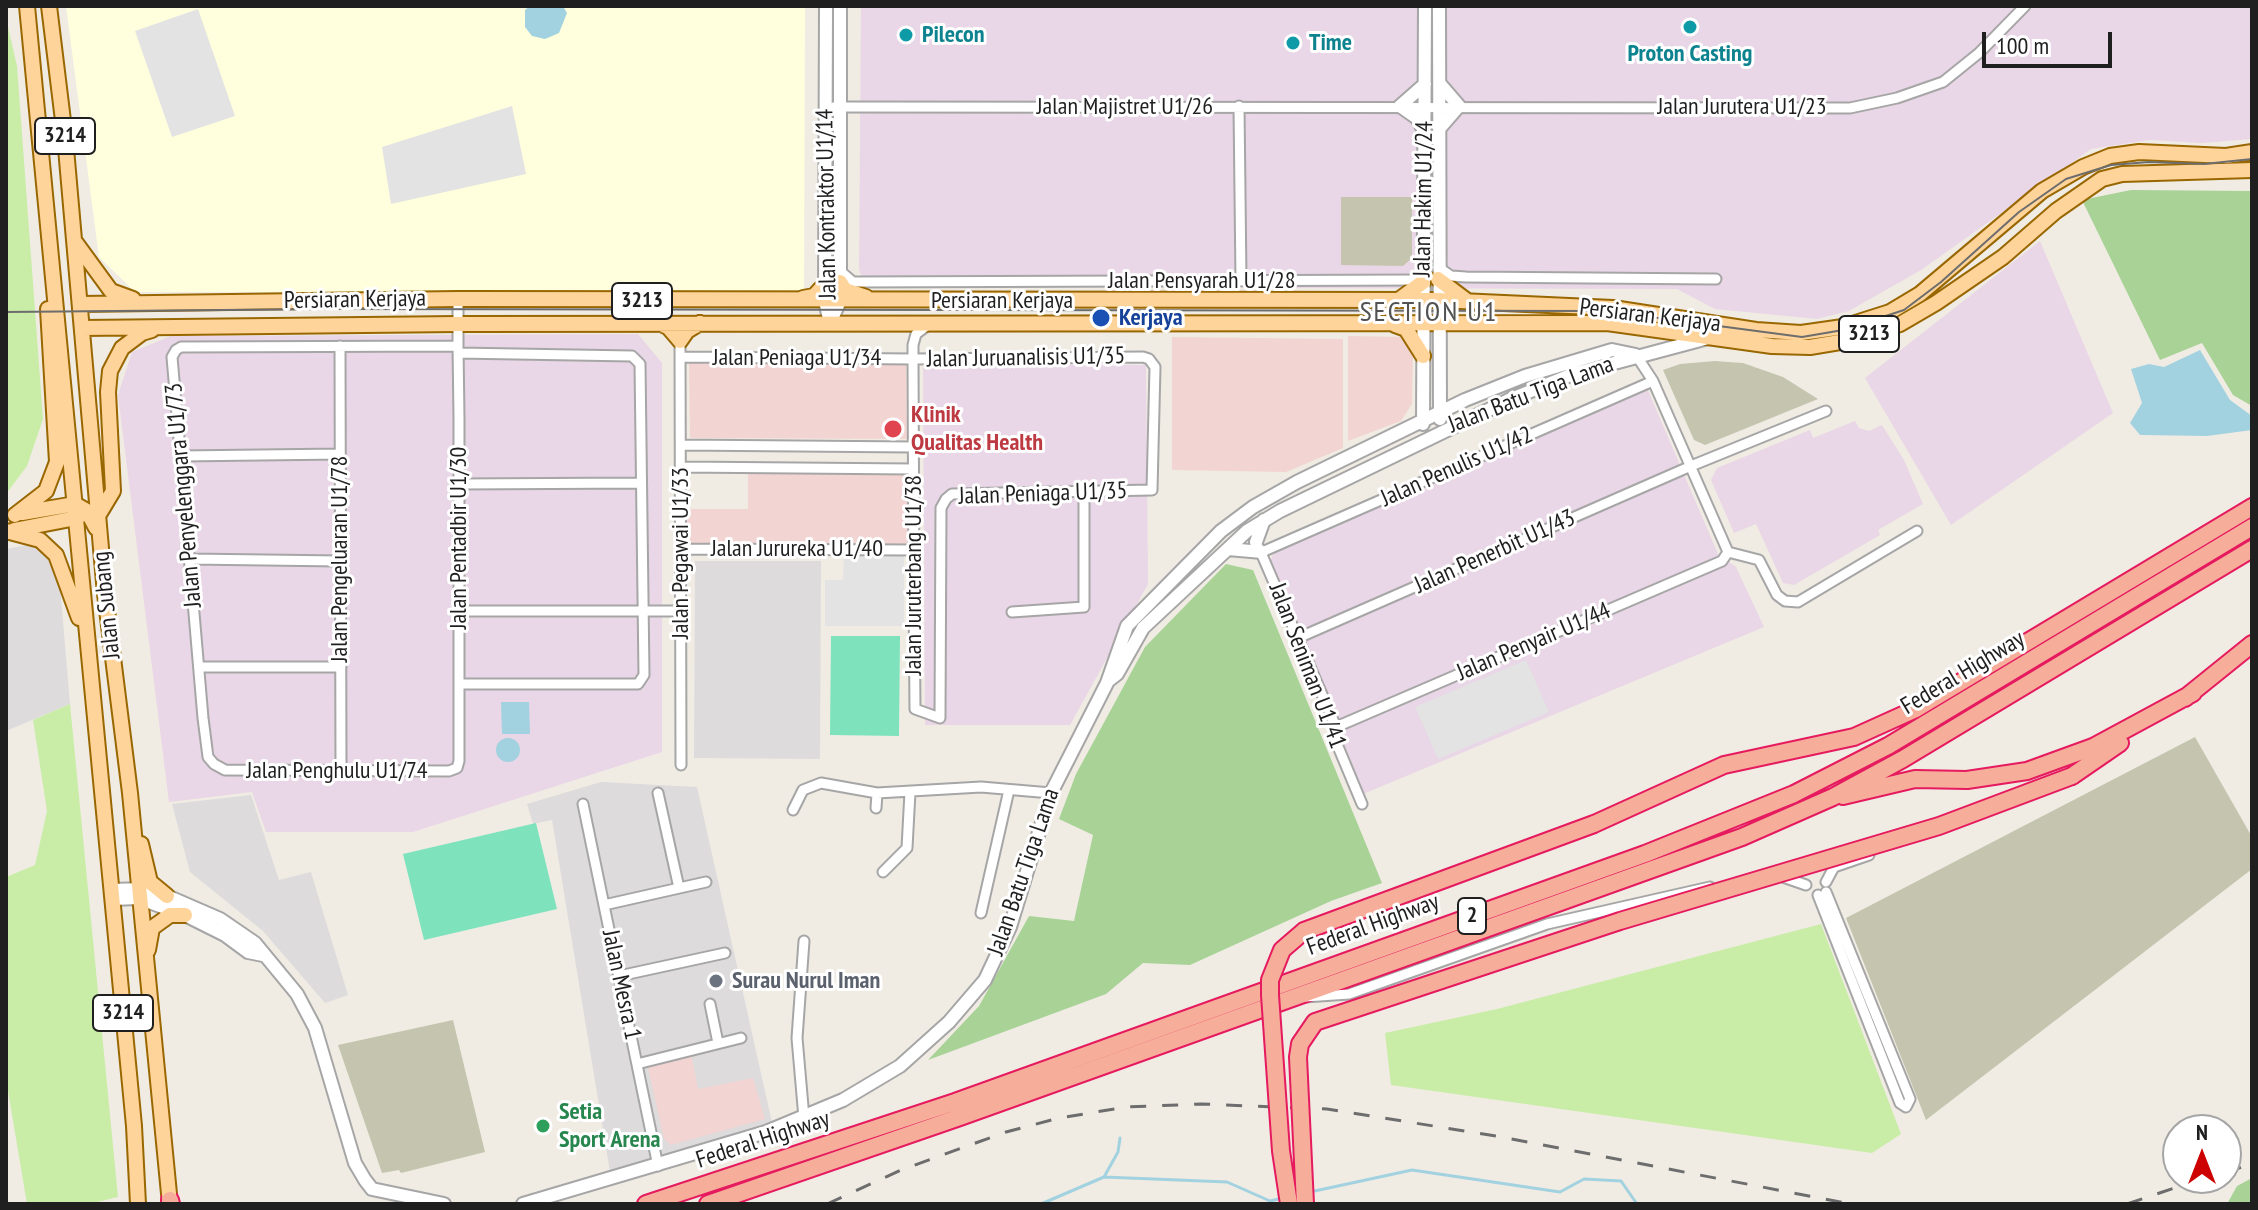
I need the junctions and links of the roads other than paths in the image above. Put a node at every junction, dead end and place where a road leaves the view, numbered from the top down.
1 (27, 6) edge
2 (49, 6) edge
3 (826, 6) edge
4 (840, 6) edge
5 (1425, 6) edge
6 (1439, 6) edge
7 (2025, 6) edge
8 (1439, 81) junction
9 (1425, 84) junction
10 (1239, 106) junction
11 (1400, 106) junction
12 (1432, 106) junction
13 (1459, 106) junction
14 (826, 107) junction
15 (840, 107) junction
16 (1439, 129) junction
17 (1424, 131) junction
18 (2252, 152) edge
19 (2252, 170) edge
20 (74, 241) junction
21 (53, 263) junction
22 (1431, 277) junction
23 (835, 279) junction
24 (1716, 279) dead end
25 (1241, 281) junction
26 (56, 290) junction
27 (458, 299) junction
28 (1396, 300) junction
29 (1431, 300) junction
30 (759, 301) junction
31 (833, 301) junction
32 (922, 301) junction
33 (1469, 302) junction
34 (149, 303) junction
35 (80, 304) junction
36 (69, 316) junction
37 (659, 323) junction
38 (700, 323) junction
39 (830, 323) junction
40 (878, 323) junction
41 (962, 323) junction
42 (458, 324) junction
43 (1393, 324) junction
44 (1439, 324) junction
45 (1423, 325) junction
46 (161, 327) junction
47 (82, 328) junction
48 (1708, 338) junction
49 (680, 341) junction
50 (913, 345) junction
51 (340, 346) junction
52 (458, 349) junction
53 (1661, 349) junction
54 (61, 352) junction
55 (1636, 355) junction
56 (1423, 356) junction
57 (681, 357) junction
58 (913, 359) junction
59 (1653, 381) junction
60 (1440, 384) junction
61 (1422, 393) junction
62 (1465, 400) junction
63 (1440, 411) junction
64 (1826, 411) dead end
65 (1423, 420) junction
66 (1441, 431) junction
67 (1397, 432) junction
68 (1423, 439) junction
69 (681, 445) junction
70 (913, 447) junction
71 (340, 454) junction
72 (181, 456) junction
73 (1691, 466) junction
74 (681, 467) junction
75 (913, 469) junction
76 (641, 483) junction
77 (459, 484) junction
78 (1152, 490) joint
79 (1084, 492) junction
80 (1253, 507) junction
81 (2252, 507) edge
82 (84, 512) junction
83 (11, 516) edge
84 (1264, 520) junction
85 (2252, 527) edge
86 (6, 531) edge
87 (1221, 531) junction
88 (1247, 531) junction
89 (1917, 531) dead end
90 (1259, 547) junction
91 (681, 549) junction
92 (1228, 549) junction
93 (2252, 549) edge
94 (914, 550) junction
95 (1728, 552) junction
96 (190, 559) junction
97 (340, 561) junction
98 (459, 611) junction
99 (643, 611) junction
100 (681, 611) junction
101 (1012, 612) dead end
102 (1298, 638) junction
103 (87, 641) junction
104 (2252, 644) edge
105 (200, 667) junction
106 (341, 667) junction
107 (1107, 683) junction
108 (459, 684) junction
109 (2193, 693) junction
110 (915, 709) joint
111 (1336, 727) junction
112 (2098, 758) junction
113 (681, 765) dead end
114 (225, 770) joint
115 (341, 771) junction
116 (449, 771) joint
117 (1009, 790) junction
118 (910, 792) junction
119 (130, 793) junction
120 (658, 793) dead end
121 (877, 793) junction
122 (1051, 793) junction
123 (1833, 797) junction
124 (583, 804) dead end
125 (1362, 804) dead end
126 (876, 808) dead end
127 (793, 810) dead end
128 (883, 872) dead end
129 (706, 882) dead end
130 (1806, 885) dead end
131 (679, 888) junction
132 (1823, 890) junction
133 (112, 894) junction
134 (137, 894) junction
135 (167, 896) junction
136 (604, 905) junction
137 (981, 913) dead end
138 (185, 915) junction
139 (804, 941) dead end
140 (725, 953) dead end
141 (263, 955) junction
142 (619, 976) junction
143 (146, 990) junction
144 (1301, 996) junction
145 (710, 1004) dead end
146 (741, 1038) dead end
147 (718, 1043) junction
148 (637, 1064) junction
149 (804, 1118) junction
150 (658, 1166) junction
151 (170, 1203) edge
152 (138, 1204) edge
153 (444, 1204) edge
154 (523, 1204) edge
155 (646, 1204) edge
156 (708, 1204) edge
157 (1289, 1204) edge
158 (1305, 1204) edge

1 - 21 main road, Jalan Subang / 3214
2 - 20 main road, 3214
3 - 14 street, Jalan Kontraktor U1/14
4 - 15 street, Jalan Kontraktor U1/14
5 - 9 street, Jalan Hakim U1/24
6 - 8 street, Jalan Hakim U1/24
7 - 13 street, Jalan Jurutera U1/23
8 - 12 street, Jalan Hakim U1/24
8 - 13 street
9 - 11 street
9 - 12 street, Jalan Hakim U1/24
10 - 11 street, Jalan Majistret U1/26
10 - 15 street, Jalan Majistret U1/26
10 - 25 street
11 - 12 street, Jalan Majistret U1/26
11 - 17 street
12 - 13 street, Jalan Jurutera U1/23
12 - 16 street, Jalan Hakim U1/24
12 - 17 street, Jalan Hakim U1/24
13 - 16 street
14 - 15 street, Jalan Majistret U1/26
14 - 23 street, Jalan Kontraktor U1/14
15 - 23 street, Jalan Kontraktor U1/14
16 - 22 street, Jalan Hakim U1/24
17 - 22 street, Jalan Hakim U1/24
18 - 33 main road, Persiaran Kerjaya / 3213
19 - 48 main road, Persiaran Kerjaya / 3213
20 - 34 main road
20 - 35 main road, 3214
21 - 26 main road, Jalan Subang / 3214
21 - 83 main road
22 - 24 street, Jalan Pensyarah U1/28
22 - 25 street, Jalan Pensyarah U1/28
22 - 28 main road
22 - 29 street, Jalan Hakim U1/24
22 - 33 main road
23 - 25 street, Jalan Pensyarah U1/28
23 - 30 main road
23 - 31 street, Jalan Kontraktor U1/14
23 - 32 main road
26 - 36 main road
26 - 54 main road, Jalan Subang / 3214
27 - 30 main road, Persiaran Kerjaya / 3213
27 - 34 main road, Persiaran Kerjaya / 3213
27 - 42 street, Jalan Pentadbir U1/30
28 - 29 main road, Persiaran Kerjaya / 3213
28 - 32 main road, Persiaran Kerjaya / 3213
29 - 33 main road, Persiaran Kerjaya / 3213
29 - 44 street, Jalan Hakim U1/24
29 - 45 street, Jalan Hakim U1/24
30 - 31 main road, Persiaran Kerjaya / 3213
31 - 32 main road, Persiaran Kerjaya / 3213
31 - 39 street, Jalan Kontraktor U1/14
34 - 35 main road, Persiaran Kerjaya / 3213
35 - 36 main road
35 - 47 main road, 3214
36 - 47 main road
36 - 54 main road
37 - 38 main road, Persiaran Kerjaya / 3213
37 - 42 main road, Persiaran Kerjaya / 3213
37 - 49 main road
38 - 39 main road, Persiaran Kerjaya / 3213
38 - 49 main road
39 - 40 main road, Persiaran Kerjaya / 3213
40 - 41 main road, Persiaran Kerjaya / 3213
40 - 50 street
41 - 43 main road, Persiaran Kerjaya / 3213
41 - 50 street
42 - 46 main road, Persiaran Kerjaya / 3213
42 - 52 street, Jalan Pentadbir U1/30
43 - 45 main road, Persiaran Kerjaya / 3213
43 - 56 main road
44 - 45 main road, Persiaran Kerjaya / 3213
44 - 48 main road, Persiaran Kerjaya / 3213
44 - 60 street, Jalan Hakim U1/24
45 - 56 street, Jalan Hakim U1/24
46 - 47 main road, Persiaran Kerjaya / 3213
46 - 82 main road
47 - 82 main road, 3214
48 - 53 street
49 - 57 street, Jalan Pegawai U1/33
50 - 58 street, Jalan Juruterbang U1/38
51 - 52 street, Jalan Penyelenggara U1/73
51 - 71 street, Jalan Pengeluaran U1/78
51 - 72 street, Jalan Penyelenggara U1/73
52 - 76 street, Jalan Penyelenggara U1/73
52 - 77 street, Jalan Pentadbir U1/30
53 - 55 street
53 - 59 street
54 - 82 main road, Jalan Subang / 3214
55 - 59 street
55 - 62 street, Jalan Batu Tiga Lama
55 - 66 street, Jalan Batu Tiga Lama
56 - 61 street, Jalan Hakim U1/24
57 - 58 street, Jalan Peniaga U1/34
57 - 69 street, Jalan Pegawai U1/33
58 - 70 street, Jalan Juruterbang U1/38
58 - 78 street, Jalan Juruanalisis U1/35
59 - 73 street
59 - 90 street, Jalan Penulis U1/42
60 - 62 street
60 - 63 street, Jalan Hakim U1/24
61 - 65 street, Jalan Hakim U1/24
61 - 67 street
62 - 63 street, Jalan Batu Tiga Lama
63 - 65 street, Jalan Batu Tiga Lama
63 - 66 street, Jalan Hakim U1/24
64 - 73 street, Jalan Penerbit U1/43
65 - 67 street, Jalan Batu Tiga Lama
65 - 68 street, Jalan Hakim U1/24
66 - 68 street, Jalan Batu Tiga Lama
67 - 80 street, Jalan Batu Tiga Lama
68 - 84 street, Jalan Batu Tiga Lama
69 - 70 street
69 - 74 street, Jalan Pegawai U1/33
70 - 75 street, Jalan Juruterbang U1/38
71 - 72 street
71 - 97 street, Jalan Pengeluaran U1/78
72 - 96 street, Jalan Penyelenggara U1/73
73 - 95 street
73 - 102 street, Jalan Penerbit U1/43
74 - 75 street
74 - 91 street, Jalan Pegawai U1/33
75 - 94 street, Jalan Juruterbang U1/38
76 - 77 street
76 - 99 street
77 - 98 street, Jalan Pentadbir U1/30
78 - 79 street, Jalan Peniaga U1/35
79 - 101 street
79 - 110 street, Jalan Peniaga U1/35
80 - 87 street, Jalan Batu Tiga Lama
80 - 88 street
81 - 157 highway, bridge
82 - 83 main road
82 - 86 main road
82 - 103 main road, Jalan Subang / 3214
82 - 119 main road, Jalan Subang / 3214
84 - 88 street, Jalan Batu Tiga Lama
84 - 90 street
85 - 155 highway, Federal Highway / 2
86 - 103 main road
87 - 88 street
87 - 107 street, Jalan Batu Tiga Lama
88 - 90 street, Jalan Seniman U1/41
88 - 92 street, Jalan Batu Tiga Lama
89 - 95 street
90 - 92 street
90 - 102 street, Jalan Seniman U1/41
91 - 94 street, Jalan Jurureka U1/40
91 - 100 street, Jalan Pegawai U1/33
92 - 107 street, Jalan Batu Tiga Lama
93 - 123 highway, Federal Highway / 2
94 - 110 street, Jalan Juruterbang U1/38
95 - 111 street, Jalan Penyair U1/44
96 - 97 street
96 - 105 street, Jalan Penyelenggara U1/73
97 - 106 street, Jalan Pengeluaran U1/78
98 - 99 street
98 - 108 street, Jalan Pentadbir U1/30
99 - 100 street
99 - 108 street
100 - 113 street, Jalan Pegawai U1/33
102 - 111 street, Jalan Seniman U1/41
103 - 133 main road, Jalan Subang / 3214
104 - 109 highway
105 - 106 street
105 - 114 street, Jalan Penyelenggara U1/73
106 - 115 street, Jalan Pengeluaran U1/78
107 - 122 street, Jalan Batu Tiga Lama
108 - 116 street, Jalan Pentadbir U1/30
109 - 112 highway
109 - 123 highway
111 - 125 street, Jalan Seniman U1/41
112 - 132 street
112 - 158 highway, bridge
114 - 115 street, Jalan Penghulu U1/74
115 - 116 street, Jalan Penghulu U1/74
117 - 118 street
117 - 122 street
117 - 137 street
118 - 121 street
118 - 128 street
119 - 134 main road, Jalan Subang / 3214
119 - 135 main road
120 - 131 street
121 - 126 street
121 - 127 street
122 - 149 street, Jalan Batu Tiga Lama
123 - 144 highway, Federal Highway / 2
124 - 136 street, Jalan Mesra 1
129 - 131 street
130 - 144 street
131 - 136 street
132 - 132 street
133 - 134 street
133 - 152 main road, Jalan Subang / 3214
134 - 135 street
134 - 138 street
134 - 143 main road, Jalan Subang / 3214
135 - 141 street
136 - 142 street, Jalan Mesra 1
138 - 141 street
138 - 143 main road
139 - 149 street
140 - 142 street
141 - 153 street
142 - 148 street, Jalan Mesra 1
143 - 151 main road, Jalan Subang / 3214
144 - 156 highway, Federal Highway / 2
145 - 147 street
146 - 147 street
147 - 148 street
148 - 150 street, Jalan Mesra 1
149 - 150 street, Jalan Batu Tiga Lama
150 - 154 street, Jalan Batu Tiga Lama

